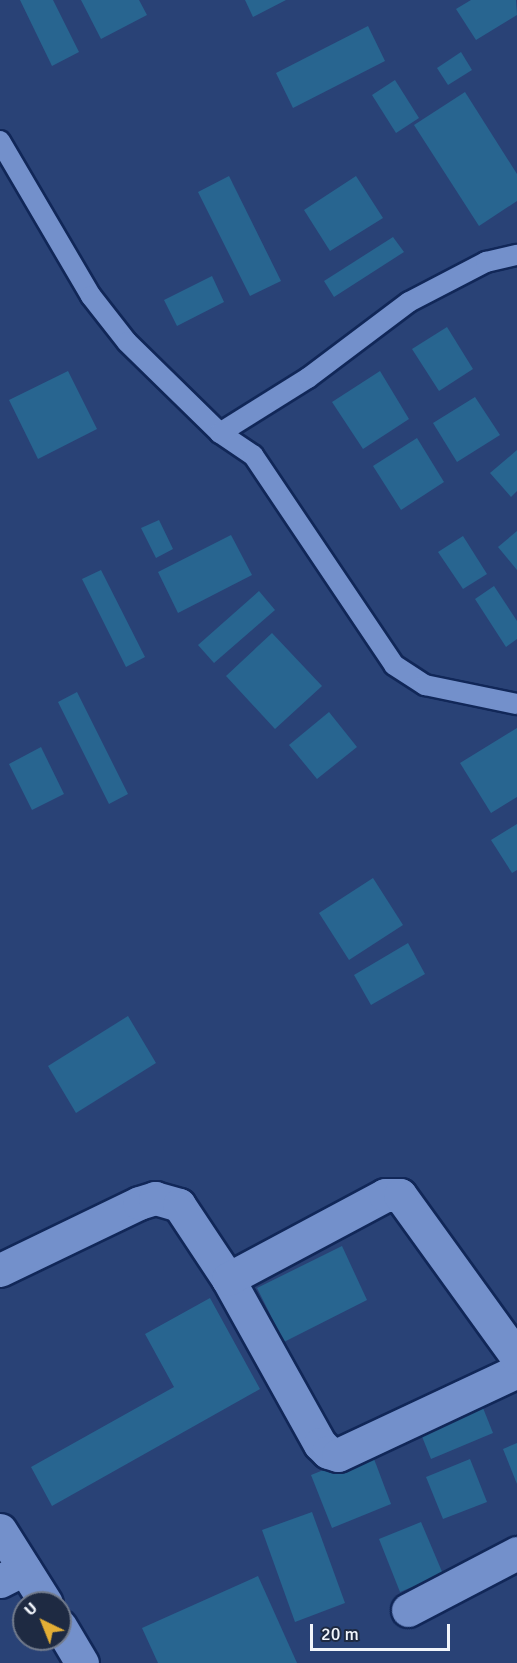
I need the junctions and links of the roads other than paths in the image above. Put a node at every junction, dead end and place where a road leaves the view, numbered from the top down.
1 (0, 141) edge
2 (517, 255) edge
3 (220, 433) junction
4 (517, 704) edge
5 (0, 1270) edge
6 (228, 1279) junction
7 (517, 1357) edge
8 (517, 1371) edge
9 (0, 1530) edge
10 (517, 1553) edge
11 (12, 1575) edge
12 (31, 1591) edge
13 (408, 1610) dead end
14 (72, 1646) edge
15 (82, 1663) edge

1 - 3 lane
2 - 3 lane
3 - 4 lane
5 - 6 street
6 - 7 street
6 - 8 street
9 - 11 street
10 - 13 street
11 - 12 street
14 - 15 street

